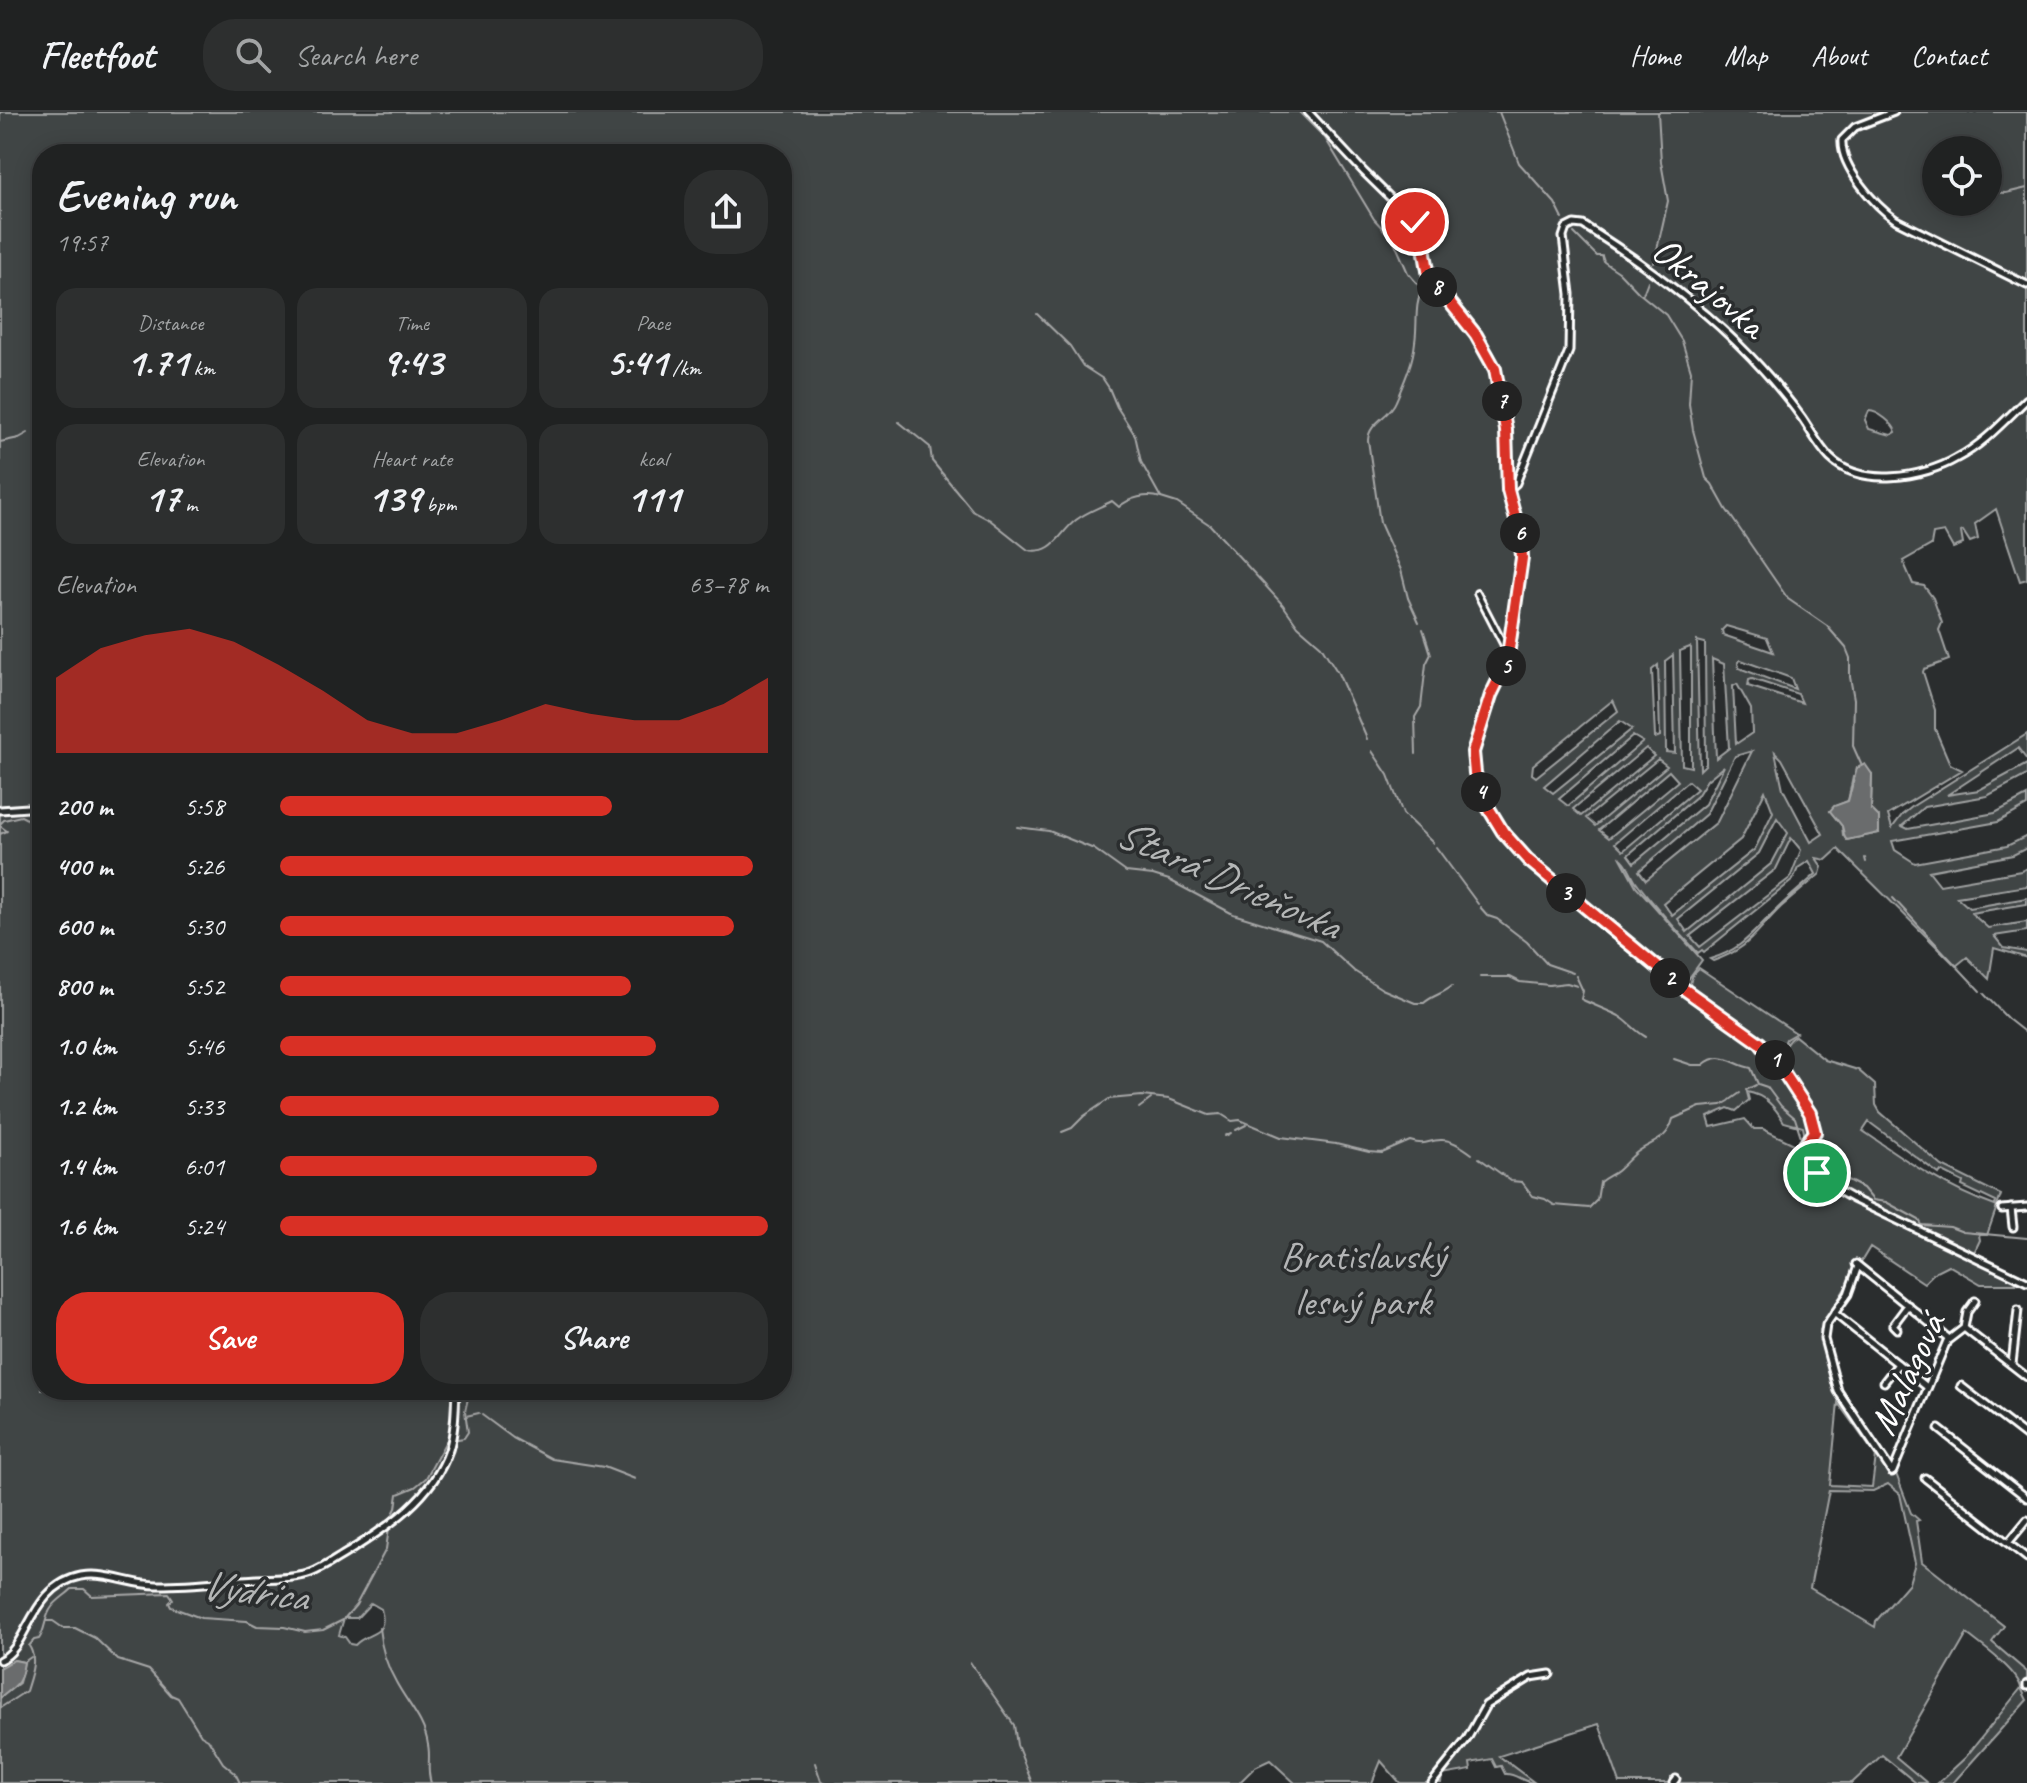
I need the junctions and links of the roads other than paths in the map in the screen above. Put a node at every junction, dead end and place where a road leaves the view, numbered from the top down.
1 (1308, 112) edge
2 (1894, 112) edge
3 (2027, 285) edge
4 (2027, 399) edge
5 (1508, 490) junction
6 (1510, 497) joint
7 (1477, 593) dead end
8 (1509, 655) junction
9 (1505, 668) joint
10 (32, 808) edge
11 (0, 810) edge
12 (2027, 1207) edge
13 (2011, 1208) junction
14 (2002, 1209) dead end
15 (2013, 1227) dead end
16 (2027, 1282) edge
17 (1975, 1301) dead end
18 (1908, 1305) junction
19 (2018, 1310) dead end
20 (1834, 1313) junction
21 (1964, 1328) junction
22 (1897, 1329) dead end
23 (1948, 1338) junction
24 (1898, 1364) junction
25 (2012, 1365) junction
26 (2027, 1377) edge
27 (1884, 1382) dead end
28 (1961, 1386) dead end
29 (1927, 1387) junction
30 (455, 1400) edge
31 (1939, 1429) dead end
32 (2027, 1437) edge
33 (1925, 1478) dead end
34 (2027, 1498) edge
35 (2027, 1520) edge
36 (2008, 1543) junction
37 (2027, 1558) edge
38 (0, 1660) edge
39 (1550, 1674) dead end
40 (1432, 1783) edge

1 - 5 street
2 - 3 street
4 - 5 street, Okrajovka
5 - 6 street
6 - 8 street
7 - 8 street
8 - 9 street
9 - 16 street
10 - 11 street
12 - 13 street
13 - 14 street
13 - 15 street
17 - 21 street, Malagová
18 - 20 street
18 - 22 street
18 - 23 street
19 - 25 street
20 - 24 street
20 - 29 street, Malagová
21 - 23 street, Malagová
21 - 25 street
23 - 29 street, Malagová
24 - 27 street
24 - 29 street
25 - 26 street
28 - 32 street
30 - 38 street
31 - 34 street
33 - 36 street
35 - 36 street
36 - 37 street
39 - 40 street

